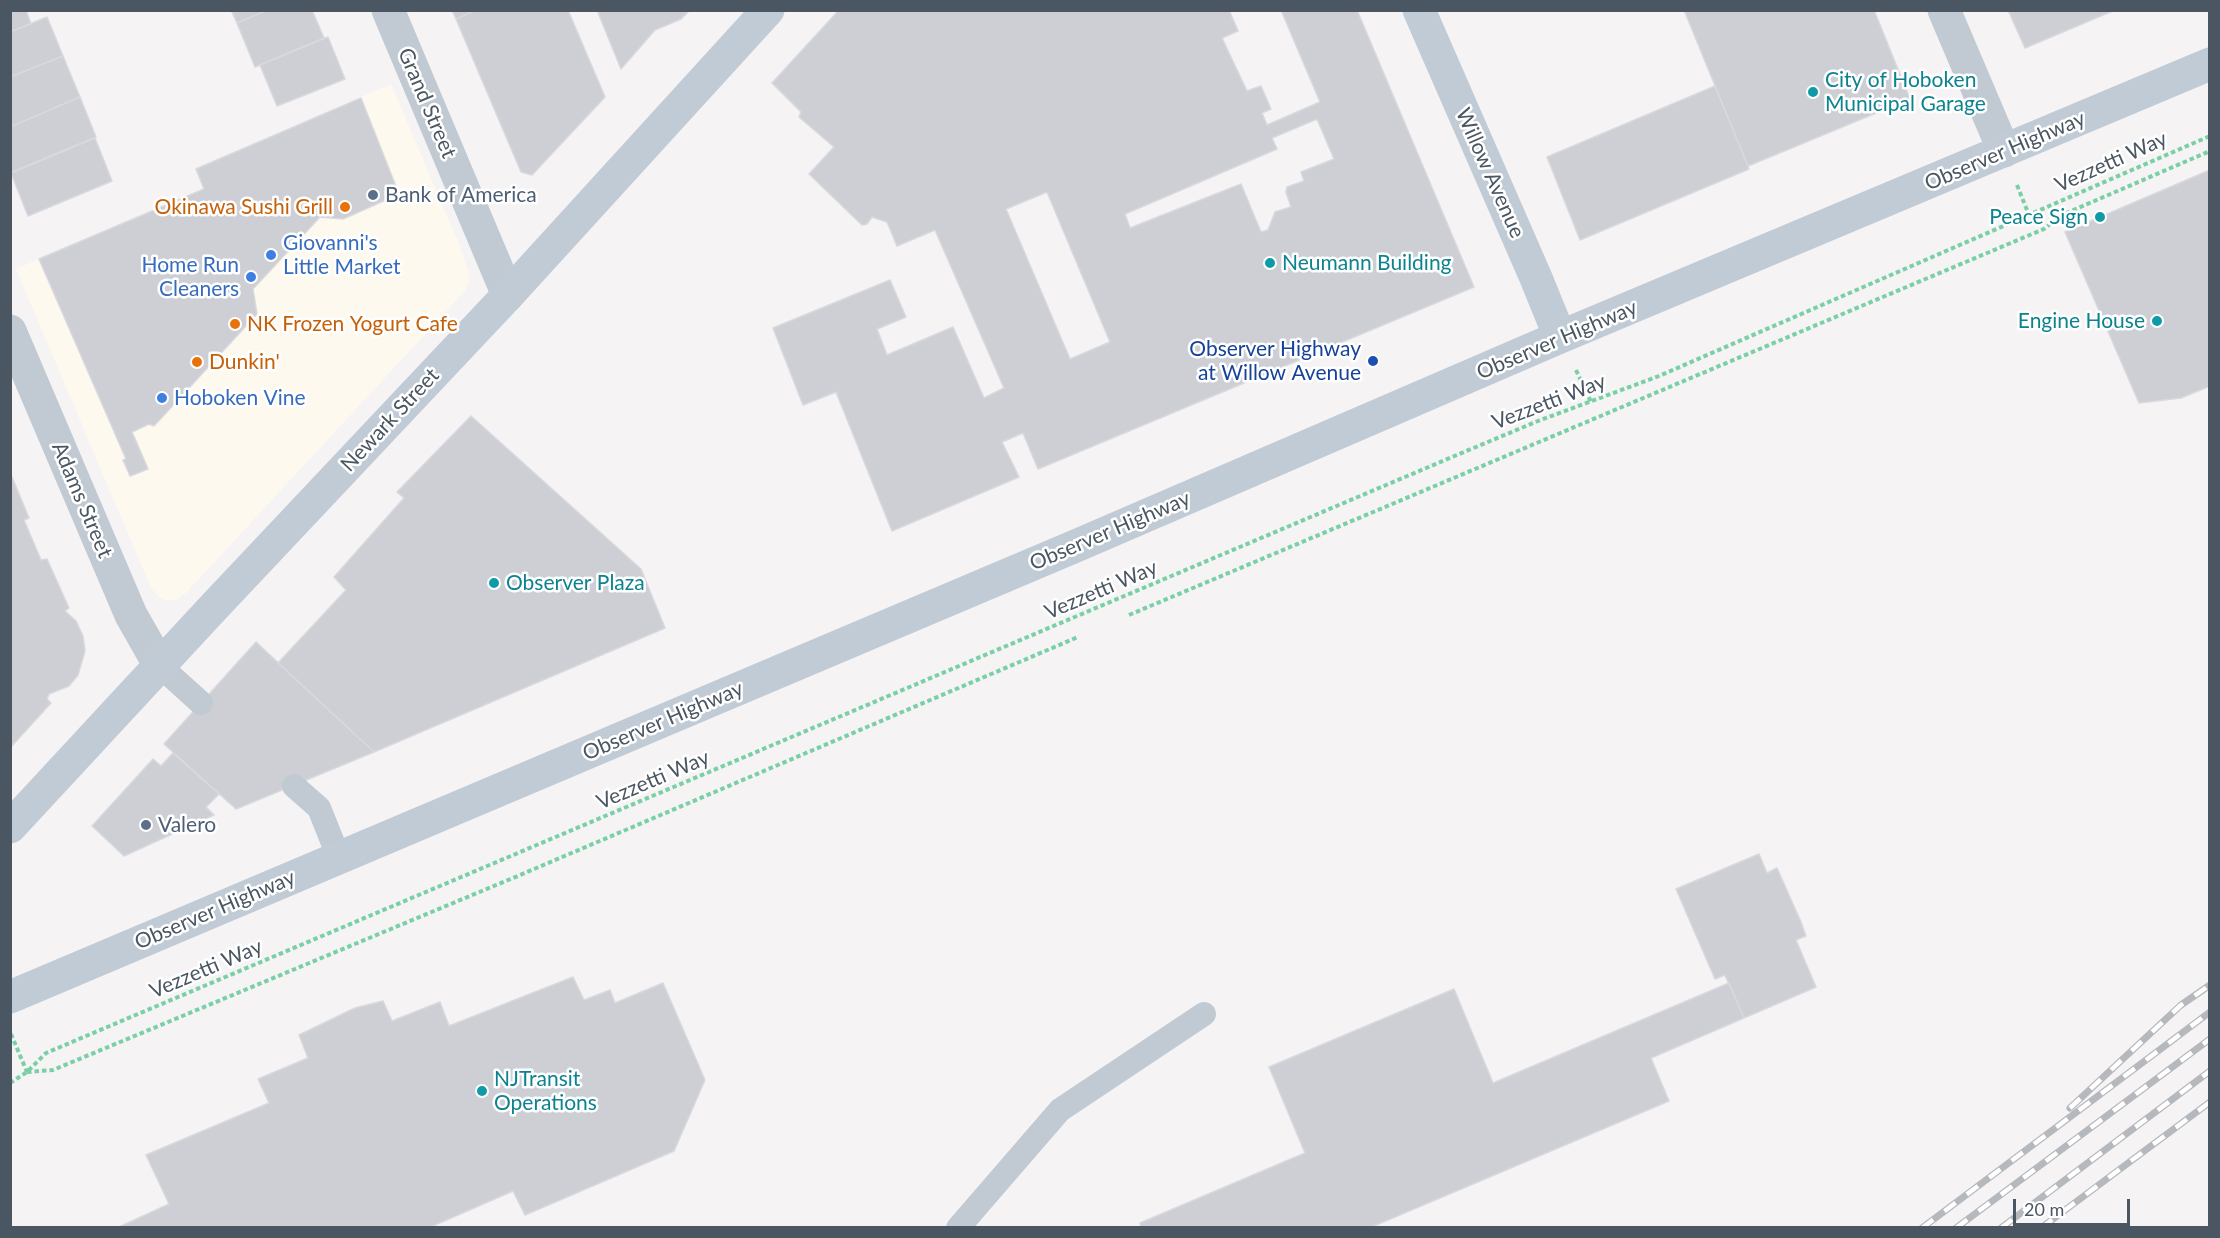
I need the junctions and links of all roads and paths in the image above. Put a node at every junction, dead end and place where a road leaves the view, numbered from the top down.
1 (388, 10) edge
2 (768, 10) edge
3 (1419, 10) edge
4 (1944, 10) edge
5 (2210, 64) edge
6 (2210, 136) edge
7 (2004, 151) junction
8 (2210, 151) edge
9 (508, 295) junction
10 (10, 331) edge
11 (1560, 337) junction
12 (1129, 615) dead end
13 (1078, 637) dead end
14 (160, 666) junction
15 (201, 703) dead end
16 (294, 786) dead end
17 (10, 827) edge
18 (339, 858) junction
19 (10, 997) edge
20 (1204, 1014) dead end
21 (10, 1032) edge
22 (27, 1072) junction
23 (10, 1083) edge
24 (958, 1227) edge

1 - 9 street, Grand Street
2 - 9 main road, Newark Street
3 - 11 main road, Willow Avenue
4 - 7 street
5 - 7 main road, Observer Highway
6 - 22 path, Vezzetti Way
7 - 11 main road, Observer Highway
8 - 12 path
9 - 14 main road, Newark Street
10 - 14 street, Adams Street
11 - 18 main road, Observer Highway
13 - 22 path
14 - 15 lane
14 - 17 main road, Newark Street
16 - 18 lane
18 - 19 main road, Observer Highway
20 - 24 lane
21 - 22 path
22 - 23 path, Vezzetti Way

